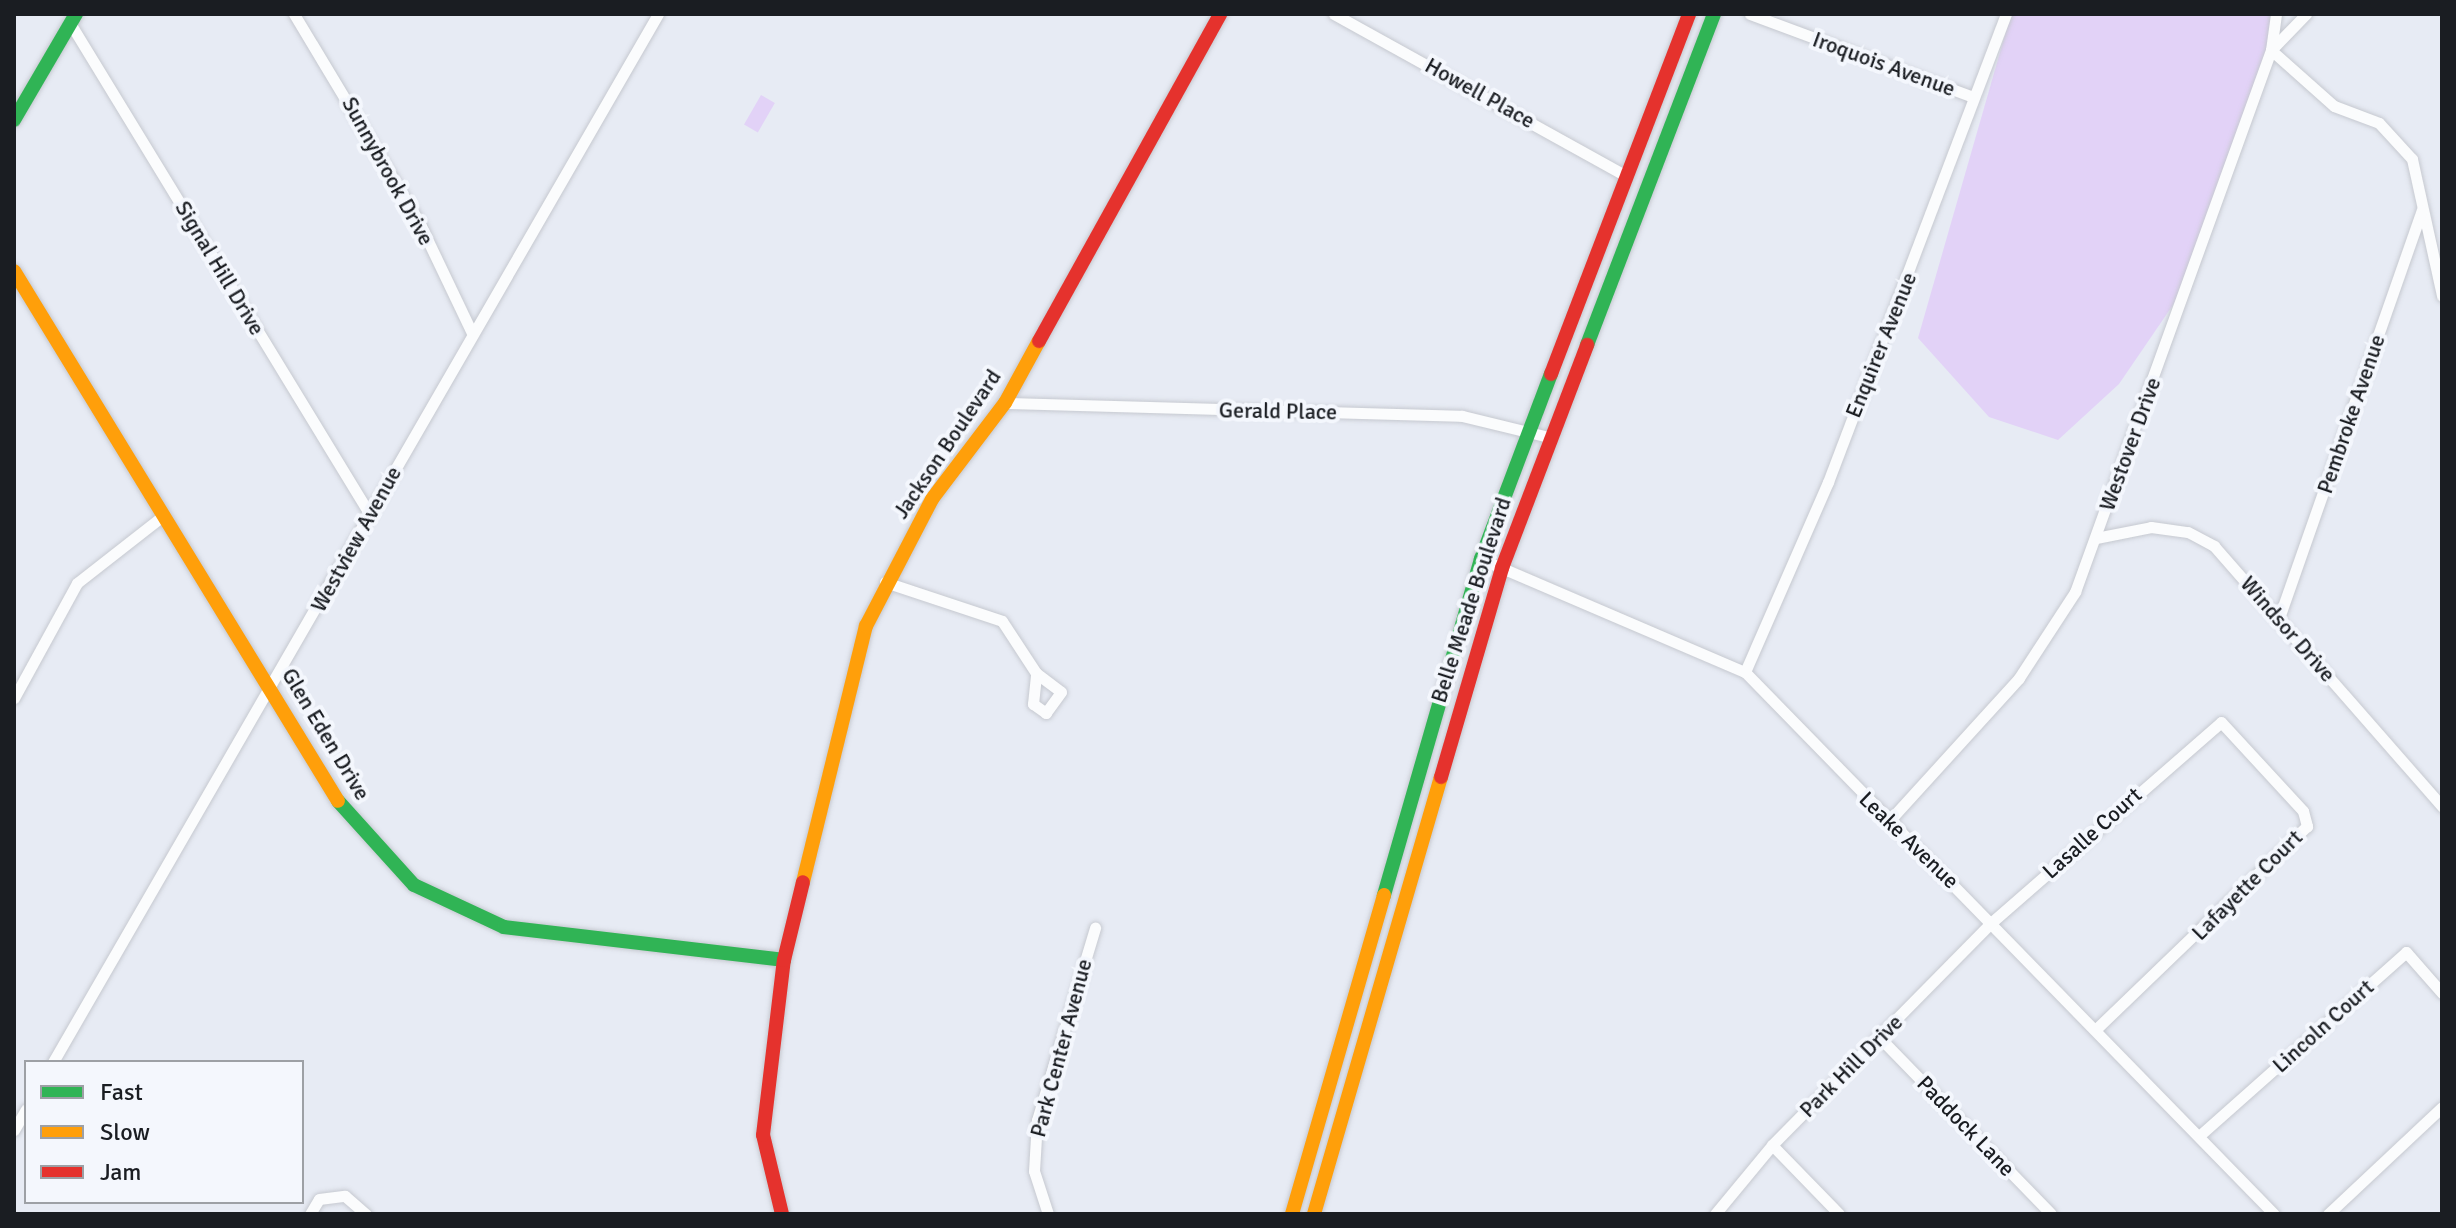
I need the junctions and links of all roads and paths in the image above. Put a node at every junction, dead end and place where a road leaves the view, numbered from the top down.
1 (294, 14) edge
2 (658, 14) edge
3 (1220, 14) edge
4 (1334, 14) edge
5 (1689, 14) edge
6 (1714, 14) edge
7 (1750, 14) edge
8 (2006, 14) edge
9 (2276, 14) edge
10 (2306, 14) edge
11 (73, 18) edge
12 (2271, 50) junction
13 (1973, 97) junction
14 (14, 120) edge
15 (1624, 175) junction
16 (1647, 184) junction
17 (2422, 210) junction
18 (14, 271) edge
19 (2442, 296) edge
20 (472, 333) junction
21 (1005, 403) junction
22 (1526, 430) junction
23 (1549, 437) junction
24 (369, 513) junction
25 (164, 515) junction
26 (2096, 538) junction
27 (1481, 559) junction
28 (1502, 568) junction
29 (885, 582) junction
30 (2279, 618) junction
31 (1745, 672) junction
32 (1036, 673) dead end
33 (273, 689) junction
34 (14, 698) edge
35 (2192, 742) joint
36 (1416, 776) junction
37 (1437, 781) junction
38 (2442, 806) edge
39 (1889, 821) junction
40 (1396, 838) junction
41 (1418, 845) junction
42 (1992, 922) junction
43 (1095, 928) dead end
44 (784, 960) junction
45 (2442, 993) edge
46 (2096, 1029) junction
47 (1880, 1038) junction
48 (54, 1060) edge
49 (2442, 1107) edge
50 (24, 1112) edge
51 (14, 1130) edge
52 (2199, 1136) junction
53 (1772, 1145) junction
54 (310, 1214) edge
55 (366, 1214) edge
56 (782, 1214) edge
57 (1048, 1214) edge
58 (1292, 1214) edge
59 (1314, 1214) edge
60 (1715, 1214) edge
61 (1839, 1214) edge
62 (2051, 1214) edge
63 (2274, 1214) edge
64 (2328, 1214) edge

1 - 20 street, Sunnybrook Drive
2 - 20 street, Westview Avenue
3 - 21 main road, Jackson Boulevard
4 - 15 street, Howell Place
5 - 15 main road, Belle Meade Boulevard
6 - 16 main road, Belle Meade Boulevard
7 - 13 street, Iroquois Avenue
8 - 13 street, Enquirer Avenue
9 - 12 street, Westover Drive
10 - 12 street
11 - 14 main road
11 - 24 street, Signal Hill Drive
12 - 17 street
12 - 26 street, Westover Drive
13 - 31 street, Enquirer Avenue
15 - 16 main road
15 - 22 main road, Belle Meade Boulevard
16 - 23 main road, Belle Meade Boulevard
17 - 19 street
17 - 30 street, Pembroke Avenue
18 - 25 main road, Glen Eden Drive
20 - 24 street, Westview Avenue
21 - 22 street, Gerald Place
21 - 29 main road, Jackson Boulevard
22 - 23 street, Gerald Place
22 - 27 main road, Belle Meade Boulevard
23 - 28 main road, Belle Meade Boulevard
24 - 33 street, Westview Avenue
25 - 33 main road, Glen Eden Drive
25 - 34 street
26 - 30 street, Windsor Drive
26 - 39 street, Westover Drive
27 - 28 street, Leake Avenue
27 - 36 main road, Belle Meade Boulevard
28 - 31 street, Leake Avenue
28 - 37 main road, Belle Meade Boulevard
29 - 32 street
29 - 44 main road, Jackson Boulevard
30 - 38 street, Windsor Drive
31 - 39 street, Leake Avenue
33 - 44 main road, Glen Eden Drive
33 - 48 street, Westview Avenue
35 - 42 street, Lasalle Court
35 - 46 street, Lafayette Court
36 - 37 main road
36 - 40 main road, Belle Meade Boulevard
37 - 41 main road, Belle Meade Boulevard
39 - 42 street, Leake Avenue
40 - 41 main road
40 - 58 main road, Belle Meade Boulevard
41 - 59 main road, Belle Meade Boulevard
42 - 46 street, Leake Avenue
42 - 47 street, Park Hill Drive
43 - 57 street, Park Center Avenue
44 - 56 main road, Jackson Boulevard
45 - 52 street, Lincoln Court
46 - 52 street, Leake Avenue
47 - 53 street, Park Hill Drive
47 - 62 street, Paddock Lane
49 - 64 street
50 - 51 street
52 - 63 street, Leake Avenue
53 - 60 street, Park Hill Drive
53 - 61 street
54 - 55 street

